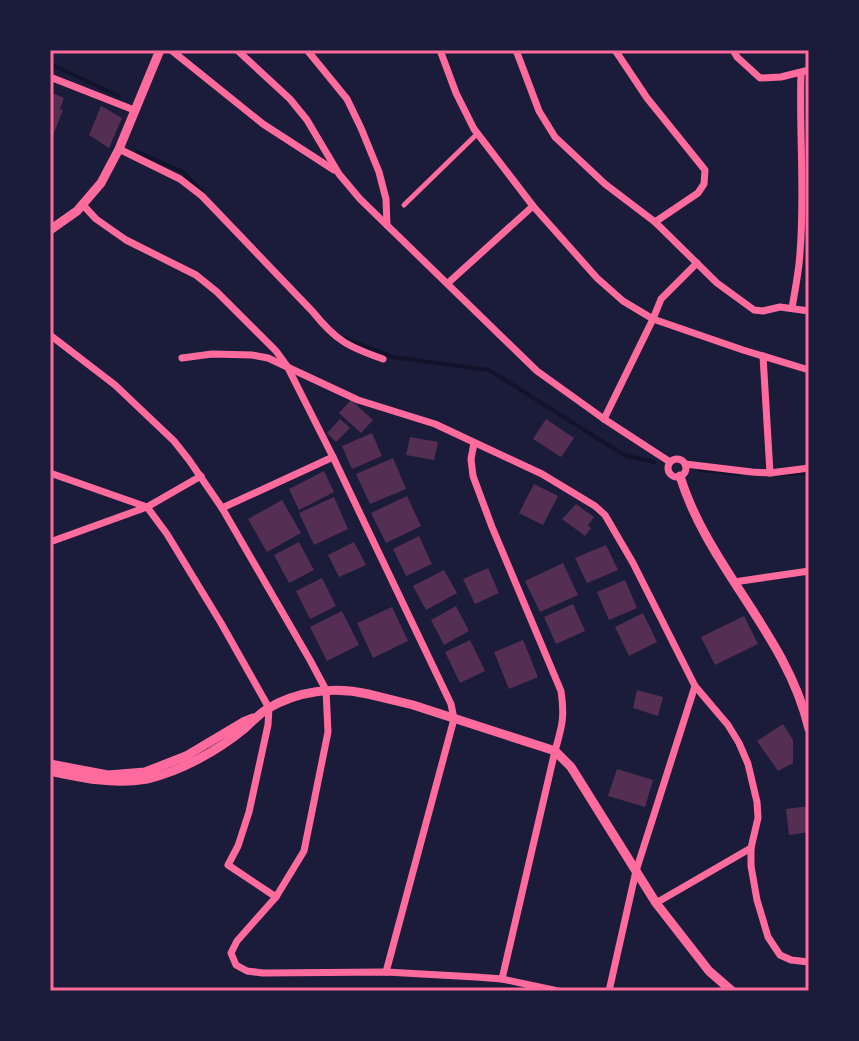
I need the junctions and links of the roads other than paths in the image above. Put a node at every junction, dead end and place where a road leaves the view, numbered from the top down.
1 (160, 50) edge
2 (171, 50) edge
3 (237, 50) edge
4 (307, 50) edge
5 (440, 50) edge
6 (516, 50) edge
7 (615, 50) edge
8 (733, 50) edge
9 (805, 72) edge
10 (50, 77) edge
11 (134, 110) junction
12 (800, 116) junction
13 (809, 117) edge
14 (478, 133) junction
15 (119, 149) junction
16 (339, 174) junction
17 (805, 181) edge
18 (83, 205) junction
19 (404, 205) dead end
20 (533, 206) junction
21 (655, 222) junction
22 (387, 225) junction
23 (50, 230) edge
24 (805, 253) edge
25 (697, 263) junction
26 (448, 283) junction
27 (792, 308) junction
28 (809, 311) edge
29 (653, 319) junction
30 (50, 335) edge
31 (763, 356) junction
32 (182, 358) dead end
33 (383, 359) dead end
34 (287, 366) junction
35 (809, 370) edge
36 (604, 419) junction
37 (474, 443) junction
38 (333, 457) junction
39 (670, 462) junction
40 (685, 464) junction
41 (809, 468) edge
42 (50, 473) edge
43 (770, 473) junction
44 (201, 476) junction
45 (680, 476) junction
46 (147, 507) junction
47 (222, 508) junction
48 (50, 542) edge
49 (809, 571) edge
50 (734, 582) junction
51 (695, 686) junction
52 (326, 690) junction
53 (269, 708) junction
54 (257, 717) junction
55 (454, 719) junction
56 (809, 729) edge
57 (555, 751) junction
58 (50, 764) edge
59 (50, 771) edge
60 (751, 848) junction
61 (636, 871) junction
62 (276, 897) junction
63 (656, 903) junction
64 (809, 962) edge
65 (386, 972) junction
66 (502, 979) junction
67 (558, 991) edge
68 (609, 991) edge
69 (732, 991) edge

1 - 11 street
2 - 16 street
3 - 16 street
4 - 22 street
5 - 14 street
6 - 21 street
7 - 21 street
8 - 9 street
9 - 12 street
10 - 11 street
11 - 15 street
12 - 13 street
12 - 17 street
14 - 19 street
14 - 20 street
15 - 18 street
15 - 33 street
16 - 22 street
17 - 24 street
18 - 23 street
18 - 34 street
20 - 26 street
20 - 29 street
21 - 25 street
22 - 26 street
24 - 27 street
25 - 27 street
25 - 29 street
26 - 36 street
27 - 28 street
29 - 31 street
29 - 36 street
30 - 44 street
31 - 35 street
31 - 43 street
32 - 34 street
34 - 37 street
34 - 38 street
36 - 39 street
37 - 51 street
37 - 57 street
38 - 47 street
38 - 55 street
39 - 40 street
39 - 45 street
40 - 43 street
40 - 45 street
41 - 43 street
42 - 46 street
44 - 46 street
44 - 47 street
45 - 50 street
46 - 48 street
46 - 53 street
47 - 52 street
49 - 50 street
50 - 56 street
51 - 60 street
51 - 61 street
52 - 53 street
52 - 55 street
52 - 62 street
53 - 54 street
53 - 62 street
54 - 58 street
54 - 59 street
55 - 57 street
55 - 65 street
57 - 61 street
57 - 66 street
60 - 63 street
60 - 64 street
61 - 63 street
61 - 68 street
62 - 65 street
63 - 69 street
65 - 66 street
66 - 67 street

